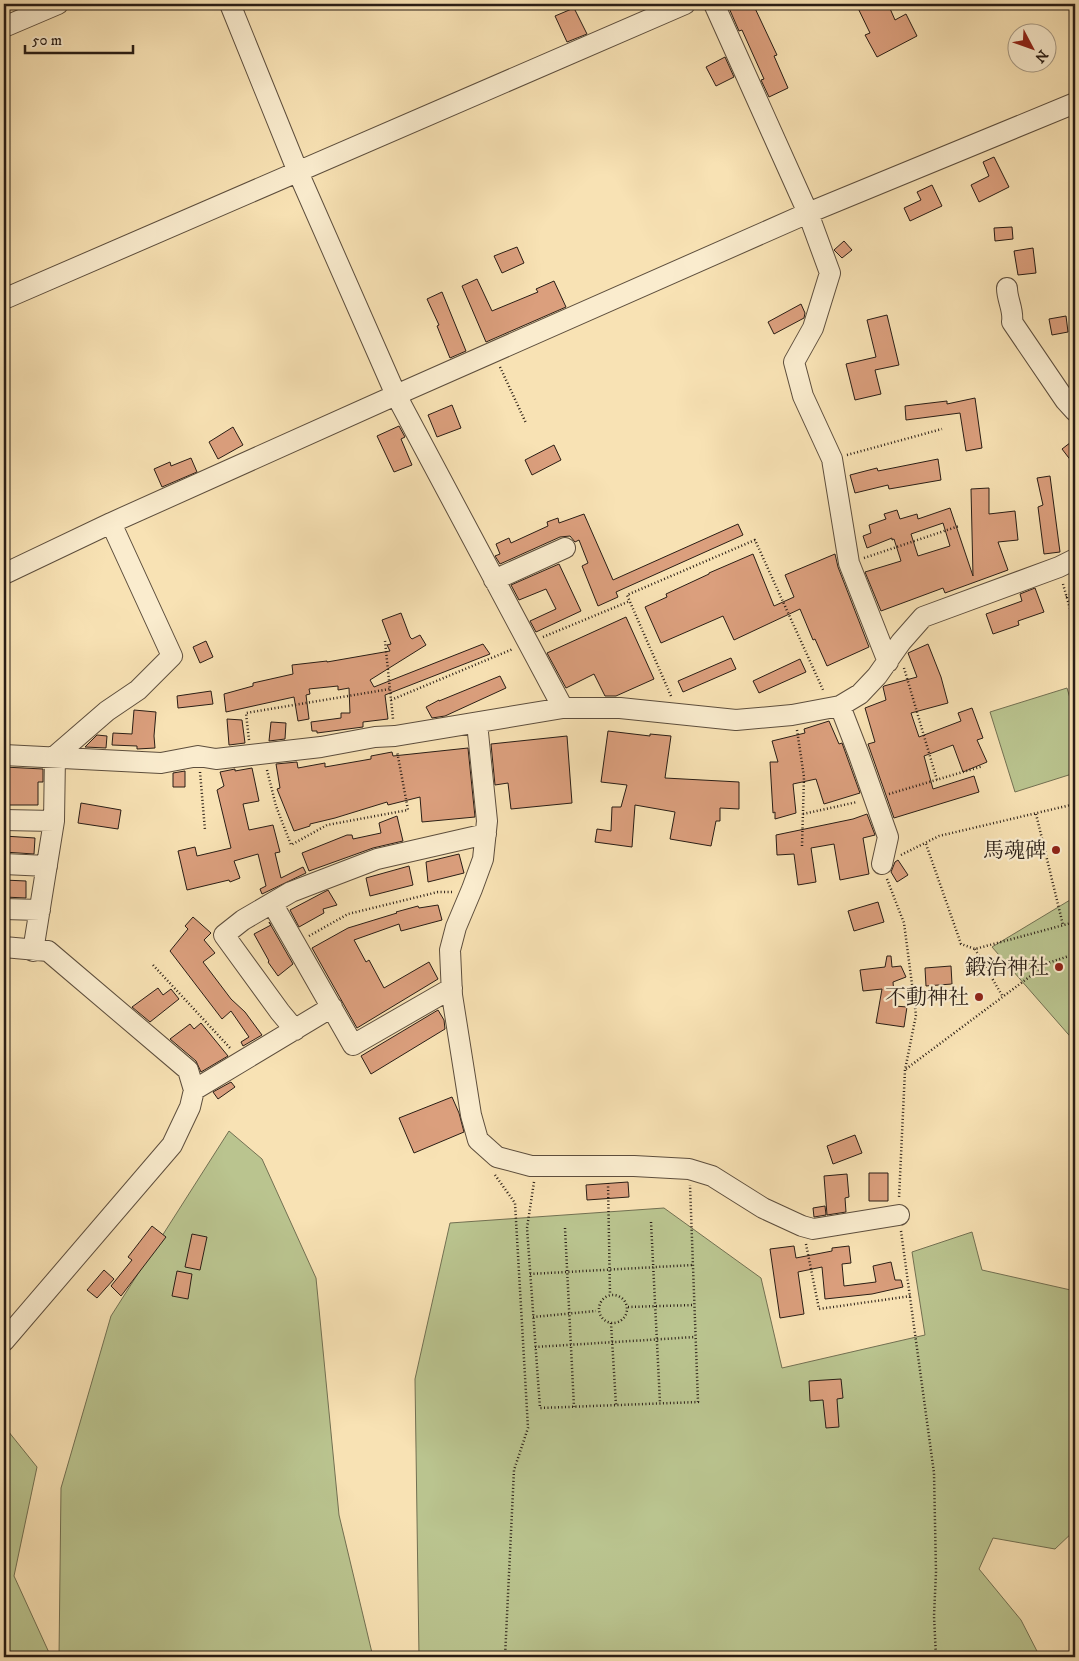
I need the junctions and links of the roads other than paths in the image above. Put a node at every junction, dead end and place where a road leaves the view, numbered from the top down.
1 (58, 4) edge
2 (230, 4) edge
3 (685, 4) edge
4 (714, 4) edge
5 (4, 27) edge
6 (1075, 103) edge
7 (298, 172) junction
8 (808, 213) junction
9 (1007, 288) dead end
10 (4, 299) edge
11 (396, 395) junction
12 (1075, 411) edge
13 (111, 523) junction
14 (565, 548) dead end
15 (1067, 563) edge
16 (4, 574) edge
17 (494, 580) junction
18 (893, 654) junction
19 (835, 707) junction
20 (562, 708) junction
21 (477, 723) junction
22 (4, 755) edge
23 (55, 756) junction
24 (4, 820) edge
25 (54, 821) junction
26 (486, 834) junction
27 (4, 864) edge
28 (882, 864) road end
29 (47, 866) junction
30 (272, 903) junction
31 (4, 908) edge
32 (40, 910) junction
33 (4, 947) edge
34 (33, 951) junction
35 (452, 988) junction
36 (332, 1007) junction
37 (295, 1030) junction
38 (194, 1090) junction
39 (899, 1214) road end
40 (4, 1341) edge

1 - 5 street
2 - 7 street
3 - 7 street
4 - 8 street
6 - 8 street
7 - 10 street
7 - 11 street
8 - 11 street
8 - 18 street
9 - 12 street
11 - 13 street
11 - 17 street
13 - 16 street
13 - 23 street
14 - 17 street
15 - 18 street
17 - 20 street
18 - 19 street
19 - 20 street
19 - 28 street
20 - 21 street
21 - 23 street
21 - 26 street
22 - 23 street
23 - 25 street
24 - 25 street
25 - 29 street
26 - 30 street
26 - 35 street
27 - 29 street
29 - 32 street
30 - 36 street
30 - 37 street
31 - 32 street
32 - 34 street
33 - 34 street
34 - 38 street
35 - 36 street
35 - 39 street
36 - 37 street
37 - 38 street
38 - 40 street

